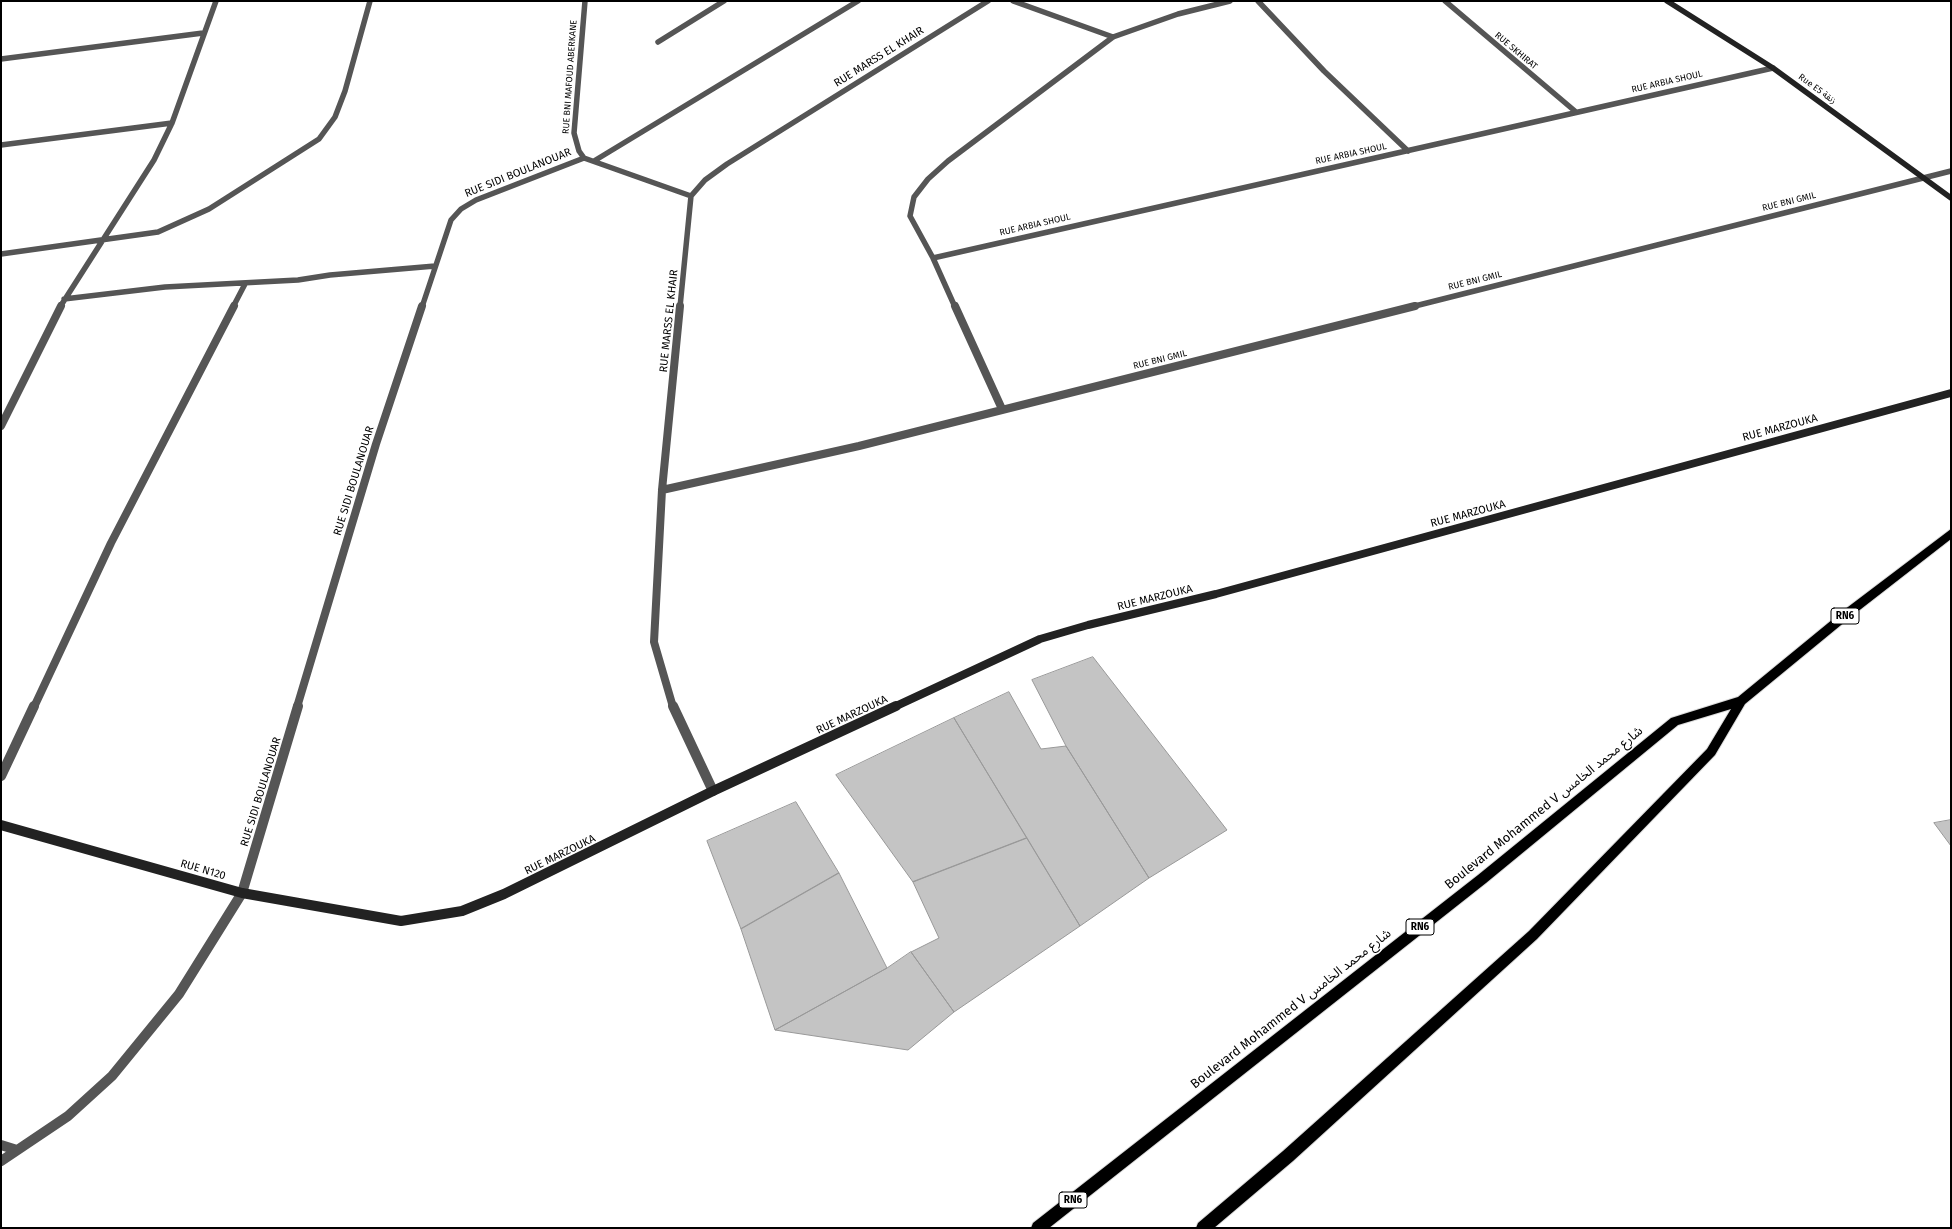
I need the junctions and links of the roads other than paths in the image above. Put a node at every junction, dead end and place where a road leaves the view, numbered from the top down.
1 (216, 1) edge
2 (370, 1) edge
3 (585, 1) edge
4 (724, 1) edge
5 (858, 1) edge
6 (988, 1) edge
7 (1013, 1) edge
8 (1230, 1) edge
9 (1258, 1) edge
10 (1445, 1) edge
11 (1667, 1) edge
12 (203, 32) junction
13 (1113, 37) junction
14 (658, 42) dead end
15 (1, 60) edge
16 (1773, 68) junction
17 (1576, 112) junction
18 (172, 123) junction
19 (1, 145) edge
20 (1408, 151) junction
21 (584, 158) junction
22 (594, 161) junction
23 (1951, 171) edge
24 (1923, 178) junction
25 (691, 196) junction
26 (1951, 198) edge
27 (101, 240) junction
28 (1, 254) edge
29 (933, 258) junction
30 (435, 266) junction
31 (245, 284) junction
32 (64, 299) junction
33 (1951, 392) edge
34 (1002, 409) junction
35 (1, 426) edge
36 (662, 490) junction
37 (1951, 533) edge
38 (1742, 701) junction
39 (1, 776) edge
40 (713, 791) junction
41 (1, 825) edge
42 (242, 893) junction
43 (401, 921) joint
44 (1, 1145) edge
45 (17, 1150) junction
46 (1, 1161) edge
47 (1038, 1228) edge
48 (1203, 1228) edge

1 - 12 street
2 - 27 street
3 - 21 street, RUE BNI MAFOUD ABERKANE
4 - 14 street
5 - 22 street
6 - 25 street, RUE MARSS EL KHAIR
7 - 13 street
8 - 13 street
9 - 20 street
10 - 17 street, RUE SKHIRAT
11 - 16 street, Rue E5 زنقة
12 - 15 street
12 - 18 street
13 - 29 street
16 - 17 street, RUE ARBIA SHOUL
16 - 24 street, Rue E5 زنقة
17 - 20 street, RUE ARBIA SHOUL
18 - 19 street
18 - 27 street
20 - 29 street, RUE ARBIA SHOUL
21 - 22 street
21 - 30 street, RUE SIDI BOULANOUAR
22 - 25 street
23 - 24 street, RUE BNI GMIL
24 - 26 street, Rue E5 زنقة
24 - 34 street, RUE BNI GMIL
25 - 36 street, RUE MARSS EL KHAIR
27 - 28 street
27 - 32 street
29 - 34 street
30 - 31 street
30 - 42 street, RUE SIDI BOULANOUAR
31 - 32 street
31 - 39 street
32 - 35 street
33 - 40 street, RUE MARZOUKA
34 - 36 street, RUE BNI GMIL
36 - 40 street, RUE MARSS EL KHAIR
37 - 38 main road, Boulevard Mohammed V شارع محمد الخامس / RN6
38 - 47 main road, Boulevard Mohammed V شارع محمد الخامس / RN6
38 - 48 main road, Boulevard Mohammed V شارع محمد الخامس / RN6
40 - 43 street, RUE MARZOUKA
41 - 42 street, RUE N120
42 - 43 street, RUE N120
42 - 45 street, RUE SIDI BOULANOUAR
44 - 45 street
45 - 46 street, RUE SIDI BOULANOUAR

